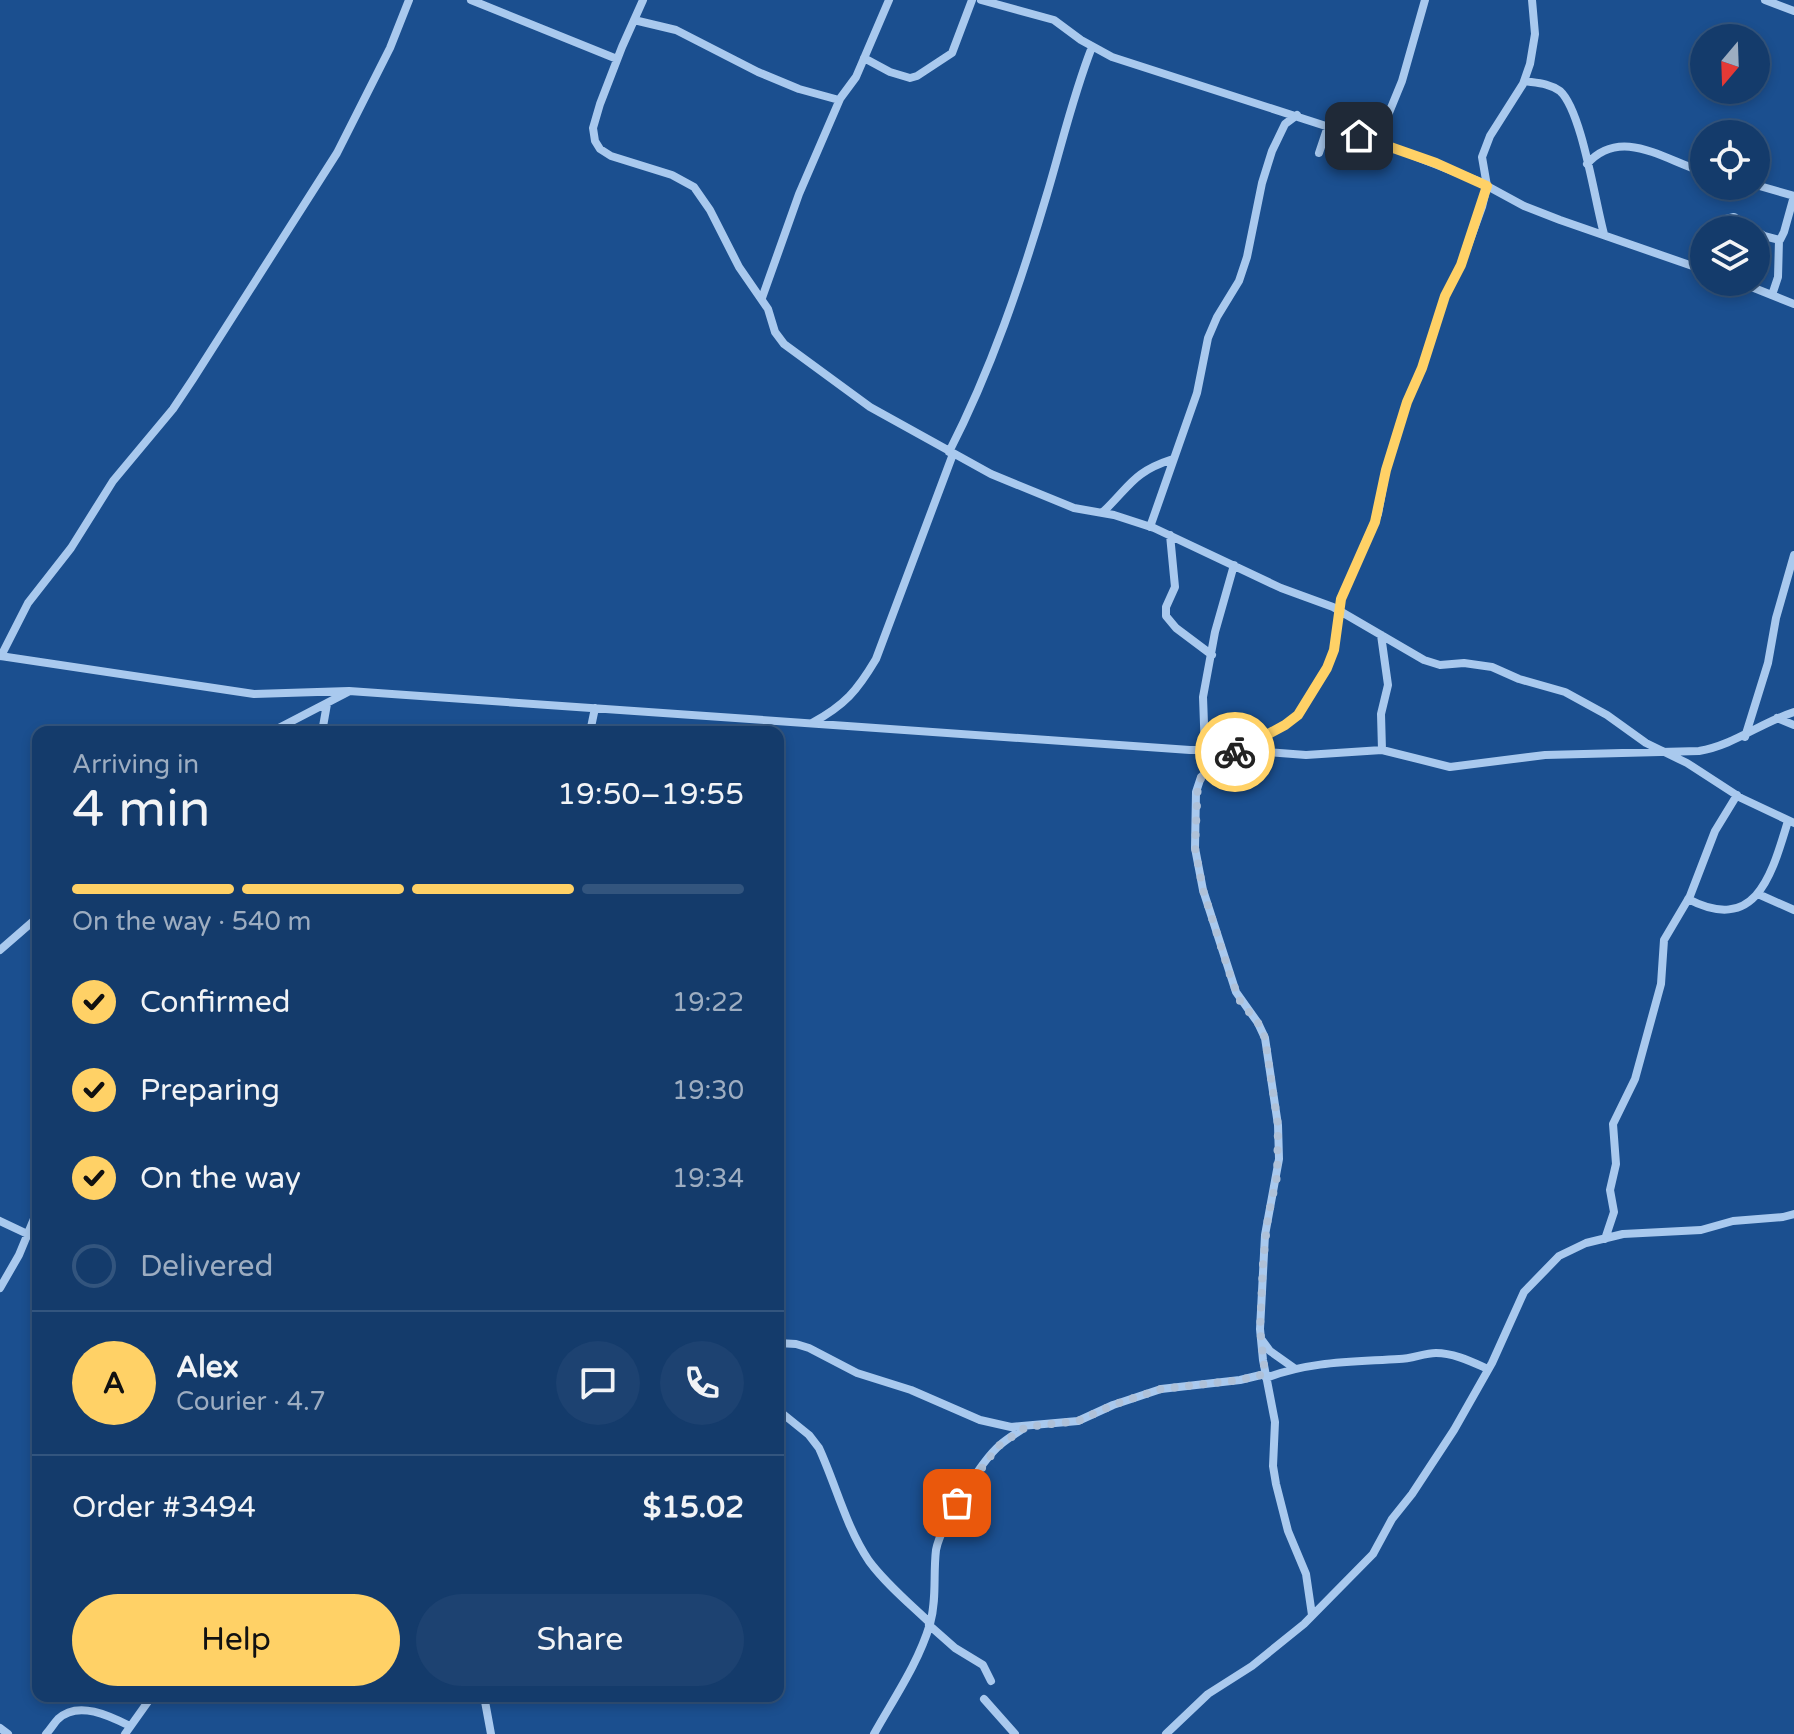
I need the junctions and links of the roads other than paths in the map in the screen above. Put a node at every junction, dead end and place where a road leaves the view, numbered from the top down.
1 (409, 0) edge
2 (471, 0) edge
3 (643, 0) edge
4 (889, 0) edge
5 (972, 0) edge
6 (981, 0) edge
7 (1425, 0) edge
8 (1532, 0) edge
9 (1765, 0) edge
10 (1794, 11) edge
11 (634, 20) junction
12 (1092, 47) junction
13 (864, 58) junction
14 (617, 59) junction
15 (1524, 81) junction
16 (840, 99) junction
17 (1298, 115) junction
18 (1328, 126) junction
19 (1377, 142) junction
20 (1319, 153) dead end
21 (1587, 164) junction
22 (1690, 167) edge
23 (1487, 186) junction
24 (1770, 189) edge
25 (1794, 196) edge
26 (1604, 234) junction
27 (1770, 238) edge
28 (1779, 240) junction
29 (1690, 265) edge
30 (1772, 295) joint
31 (762, 298) junction
32 (1794, 304) edge
33 (951, 453) junction
34 (1173, 459) junction
35 (1103, 512) junction
36 (1150, 527) junction
37 (1170, 535) junction
38 (1794, 555) edge
39 (1234, 565) junction
40 (1338, 609) junction
41 (1381, 635) junction
42 (1212, 655) junction
43 (0, 656) edge
44 (349, 691) junction
45 (327, 704) junction
46 (595, 708) junction
47 (1794, 712) edge
48 (1776, 718) junction
49 (812, 723) junction
50 (1794, 725) edge
51 (283, 726) edge
52 (323, 726) edge
53 (591, 726) edge
54 (1745, 737) junction
55 (1239, 750) junction
56 (1382, 750) junction
57 (1205, 751) junction
58 (1660, 751) junction
59 (1737, 795) junction
60 (1791, 822) edge
61 (1758, 894) junction
62 (1688, 899) junction
63 (1794, 910) edge
64 (32, 922) edge
65 (0, 950) edge
66 (1794, 1214) edge
67 (0, 1221) edge
68 (32, 1225) edge
69 (28, 1235) junction
70 (32, 1237) edge
71 (1605, 1239) junction
72 (0, 1288) edge
73 (1261, 1340) junction
74 (784, 1343) edge
75 (1294, 1368) junction
76 (1488, 1369) junction
77 (1266, 1376) junction
78 (784, 1415) edge
79 (1026, 1427) junction
80 (1312, 1615) junction
81 (930, 1624) junction
82 (991, 1681) dead end
83 (984, 1699) dead end
84 (148, 1702) edge
85 (485, 1702) edge
86 (0, 1728) edge
87 (128, 1730) edge
88 (8, 1734) edge
89 (46, 1734) edge
90 (491, 1734) edge
91 (874, 1734) edge
92 (1015, 1734) edge
93 (1166, 1734) edge

1 - 43 street
2 - 14 street
3 - 11 street
4 - 13 street
5 - 13 street
6 - 12 street
7 - 19 street
8 - 15 street
9 - 10 street
11 - 14 street
11 - 16 street
12 - 17 street
12 - 33 street
13 - 16 street
14 - 31 street
15 - 21 street
15 - 23 street
16 - 31 street
17 - 18 street
17 - 34 street
18 - 19 street
18 - 20 street
19 - 23 street
21 - 22 street
21 - 26 street
23 - 26 street
23 - 40 street
24 - 25 street
25 - 28 street
26 - 29 street
27 - 28 street
28 - 30 street
30 - 32 street
31 - 33 street
33 - 35 street
33 - 49 street
34 - 35 street
34 - 36 street
35 - 36 street
36 - 37 street
37 - 39 street
37 - 42 street
38 - 54 street
39 - 40 street
39 - 42 street
40 - 41 street
40 - 55 street
41 - 56 street
41 - 58 street
42 - 57 street
43 - 44 street
44 - 45 street
44 - 46 street
45 - 51 street
45 - 52 street
46 - 49 street
46 - 53 street
47 - 48 street
48 - 50 street
48 - 54 street
49 - 57 street
54 - 58 street
55 - 56 street
55 - 57 street
55 - 73 street
56 - 58 street
58 - 59 street
59 - 60 street
59 - 62 street
60 - 61 street
61 - 62 street
61 - 63 street
62 - 71 street
64 - 65 street
66 - 71 street
67 - 69 street
68 - 69 street
69 - 70 street
69 - 72 street
71 - 76 street
73 - 75 street
73 - 77 street
74 - 79 street
75 - 76 street
75 - 77 street
76 - 80 street
77 - 79 street
77 - 80 street
78 - 81 street
79 - 81 street
80 - 93 street
81 - 82 street
81 - 91 street
83 - 92 street
84 - 87 street
85 - 90 street
86 - 88 street
87 - 89 street

